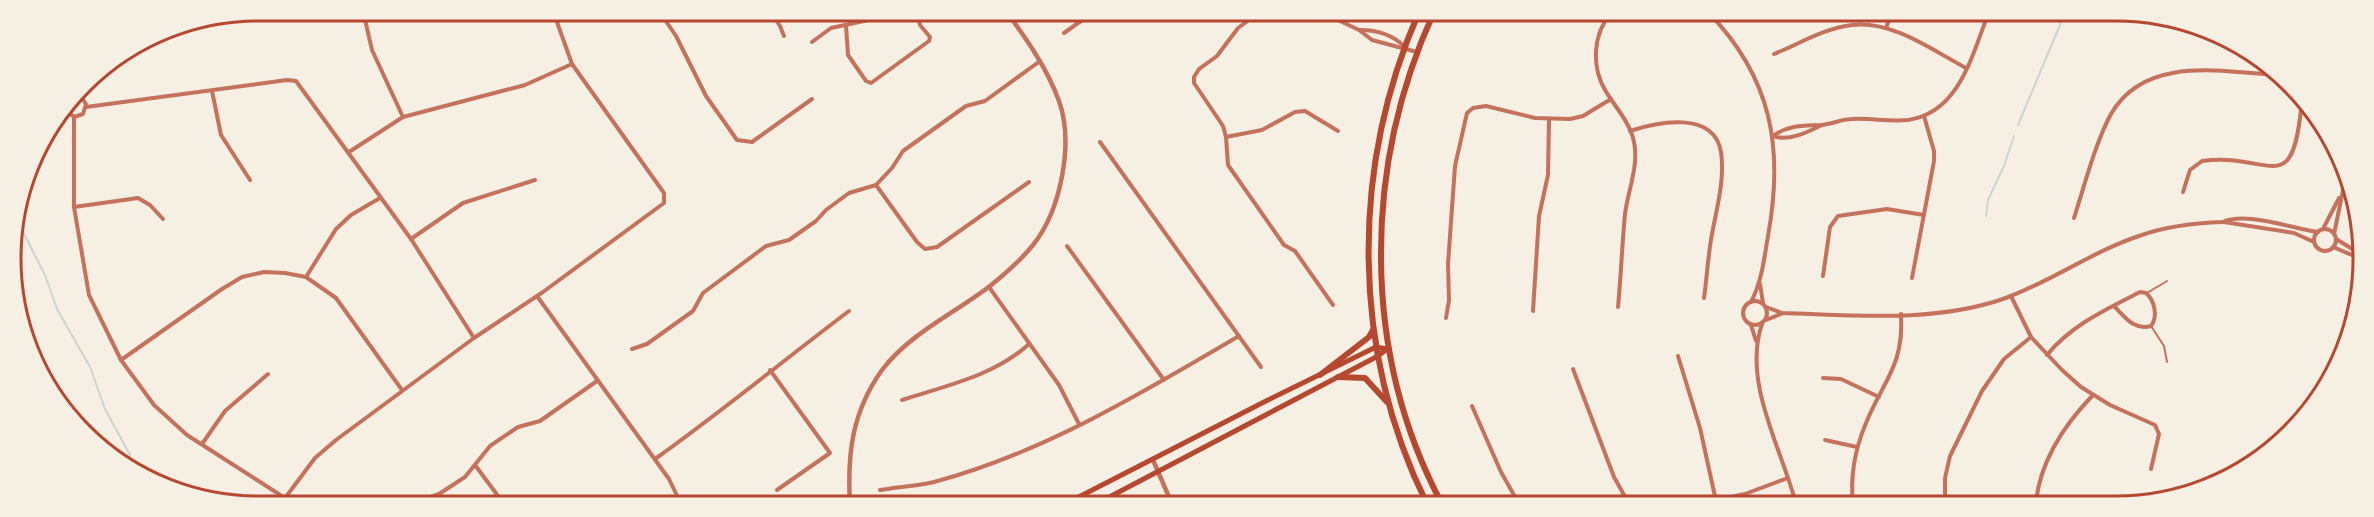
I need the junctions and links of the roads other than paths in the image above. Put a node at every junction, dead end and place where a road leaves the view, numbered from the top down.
1 (364, 21) edge
2 (557, 21) edge
3 (666, 21) edge
4 (777, 21) edge
5 (868, 21) edge
6 (919, 21) edge
7 (1013, 21) edge
8 (1081, 21) edge
9 (1248, 21) edge
10 (1340, 21) edge
11 (1415, 21) edge
12 (1430, 21) edge
13 (1606, 21) edge
14 (1716, 21) edge
15 (1889, 21) edge
16 (1985, 21) edge
17 (846, 26) junction
18 (1886, 28) junction
19 (1359, 30) junction
20 (1064, 33) dead end
21 (784, 36) dead end
22 (812, 42) dead end
23 (1405, 47) junction
24 (1417, 52) junction
25 (1774, 54) dead end
26 (1040, 61) junction
27 (572, 64) junction
28 (1966, 68) junction
29 (2265, 74) edge
30 (212, 91) junction
31 (812, 99) dead end
32 (1611, 99) junction
33 (82, 100) edge
34 (86, 107) junction
35 (2301, 110) edge
36 (70, 114) edge
37 (1924, 116) junction
38 (74, 117) junction
39 (403, 117) junction
40 (1549, 119) junction
41 (1822, 125) junction
42 (1338, 131) dead end
43 (1630, 131) junction
44 (1773, 136) junction
45 (1226, 137) junction
46 (1100, 142) dead end
47 (349, 152) junction
48 (250, 180) dead end
49 (535, 180) dead end
50 (1029, 182) dead end
51 (876, 185) junction
52 (2342, 189) edge
53 (2183, 192) dead end
54 (2341, 195) junction
55 (380, 198) junction
56 (74, 207) junction
57 (1924, 215) junction
58 (2074, 218) dead end
59 (163, 219) dead end
60 (2223, 222) junction
61 (2323, 230) junction
62 (2318, 232) junction
63 (2335, 236) junction
64 (411, 239) junction
65 (2314, 242) junction
66 (1067, 246) dead end
67 (2333, 247) junction
68 (2352, 248) edge
69 (2353, 255) edge
70 (1823, 276) dead end
71 (306, 277) junction
72 (1912, 278) dead end
73 (2167, 281) dead end
74 (1760, 283) junction
75 (989, 286) junction
76 (2146, 293) junction
77 (537, 296) junction
78 (2012, 296) junction
79 (1704, 298) dead end
80 (1751, 302) junction
81 (1333, 305) dead end
82 (1764, 305) junction
83 (1618, 306) dead end
84 (2114, 306) junction
85 (849, 311) dead end
86 (1533, 311) dead end
87 (1782, 313) junction
88 (1900, 314) junction
89 (1446, 318) dead end
90 (1764, 322) junction
91 (1751, 325) junction
92 (2151, 326) junction
93 (1374, 330) junction
94 (1239, 336) junction
95 (2031, 337) junction
96 (474, 338) junction
97 (1756, 342) junction
98 (1029, 344) junction
99 (1376, 347) junction
100 (633, 349) dead end
101 (1387, 349) junction
102 (2047, 355) junction
103 (1378, 356) junction
104 (1677, 356) dead end
105 (121, 360) junction
106 (2167, 362) dead end
107 (1261, 367) dead end
108 (1573, 369) dead end
109 (770, 370) junction
110 (268, 374) dead end
111 (1320, 375) junction
112 (1338, 377) junction
113 (1823, 378) dead end
114 (1164, 380) junction
115 (597, 381) junction
116 (402, 390) junction
117 (2093, 395) junction
118 (1879, 397) junction
119 (902, 400) dead end
120 (1389, 405) junction
121 (1472, 406) dead end
122 (1079, 424) junction
123 (1825, 440) dead end
124 (202, 444) junction
125 (1857, 447) junction
126 (655, 459) junction
127 (1153, 460) junction
128 (475, 465) junction
129 (2151, 469) dead end
130 (1159, 472) junction
131 (1788, 478) junction
132 (777, 490) dead end
133 (880, 490) dead end
134 (282, 496) edge
135 (286, 496) edge
136 (433, 496) edge
137 (498, 496) edge
138 (677, 496) edge
139 (849, 496) edge
140 (1081, 496) edge
141 (1112, 496) edge
142 (1169, 496) edge
143 (1424, 496) edge
144 (1439, 496) edge
145 (1516, 496) edge
146 (1625, 496) edge
147 (1715, 496) edge
148 (1737, 496) edge
149 (1794, 496) edge
150 (1852, 496) edge
151 (1945, 496) edge
152 (2036, 496) edge

1 - 39 street
2 - 27 street
3 - 31 street
4 - 21 street
5 - 17 street
6 - 17 street
7 - 26 street
8 - 20 street
9 - 45 street
10 - 19 street
11 - 23 main road
12 - 24 main road
13 - 32 street
14 - 44 street
15 - 18 street
16 - 28 street
17 - 22 street
18 - 25 street
18 - 28 street
19 - 23 street
19 - 23 street
23 - 24 street
23 - 93 main road
24 - 101 main road
26 - 51 street
26 - 75 street
27 - 39 street
27 - 77 street
28 - 37 street
29 - 58 street
30 - 34 street
30 - 47 street
30 - 48 street
32 - 40 street
32 - 43 street
33 - 34 street
34 - 38 street
35 - 53 street
36 - 38 street
37 - 41 street
37 - 57 street
38 - 56 street
39 - 47 street
40 - 86 street
40 - 89 street
41 - 44 street
41 - 44 street
42 - 45 street
43 - 79 street
43 - 83 street
44 - 74 street
45 - 81 street
46 - 94 street
47 - 55 street
49 - 64 street
50 - 51 street
51 - 100 street
52 - 54 street
54 - 61 street
54 - 63 street
55 - 64 street
55 - 71 street
56 - 59 street
56 - 105 street
57 - 70 street
57 - 72 street
60 - 62 street
60 - 65 street
60 - 78 street
61 - 62 street
61 - 63 street
62 - 65 street
63 - 67 street
63 - 68 street
64 - 96 street
65 - 67 street
66 - 114 street
67 - 69 street
71 - 105 street
71 - 116 street
73 - 76 lane
74 - 80 street
74 - 82 street
75 - 98 street
75 - 139 street
76 - 84 street
76 - 92 street
77 - 96 street
77 - 115 street
78 - 88 street
78 - 95 street
80 - 82 street
80 - 91 street
82 - 87 street
82 - 90 street
84 - 92 street
84 - 102 street
85 - 109 street
87 - 88 street
87 - 90 street
88 - 118 street
90 - 91 street
90 - 97 street
91 - 97 street
92 - 106 lane
93 - 99 main road
93 - 111 main road
94 - 107 street
94 - 114 street
95 - 102 street
95 - 151 street
96 - 116 street
97 - 131 street
98 - 119 street
98 - 122 street
99 - 101 main road
99 - 103 main road
99 - 111 main road
101 - 103 main road
101 - 144 main road
102 - 117 street
103 - 112 main road
103 - 120 main road
104 - 147 street
105 - 124 street
108 - 146 street
109 - 126 street
109 - 132 street
110 - 124 street
111 - 127 main road
112 - 120 main road
112 - 130 main road
113 - 118 street
114 - 122 street
115 - 126 street
115 - 128 street
116 - 135 street
117 - 129 street
117 - 152 street
118 - 125 street
120 - 143 main road
121 - 145 street
122 - 133 street
123 - 125 street
124 - 134 street
125 - 150 street
126 - 138 street
127 - 130 street
127 - 140 main road
128 - 136 street
128 - 137 street
130 - 141 main road
130 - 142 street
131 - 148 street
131 - 149 street

